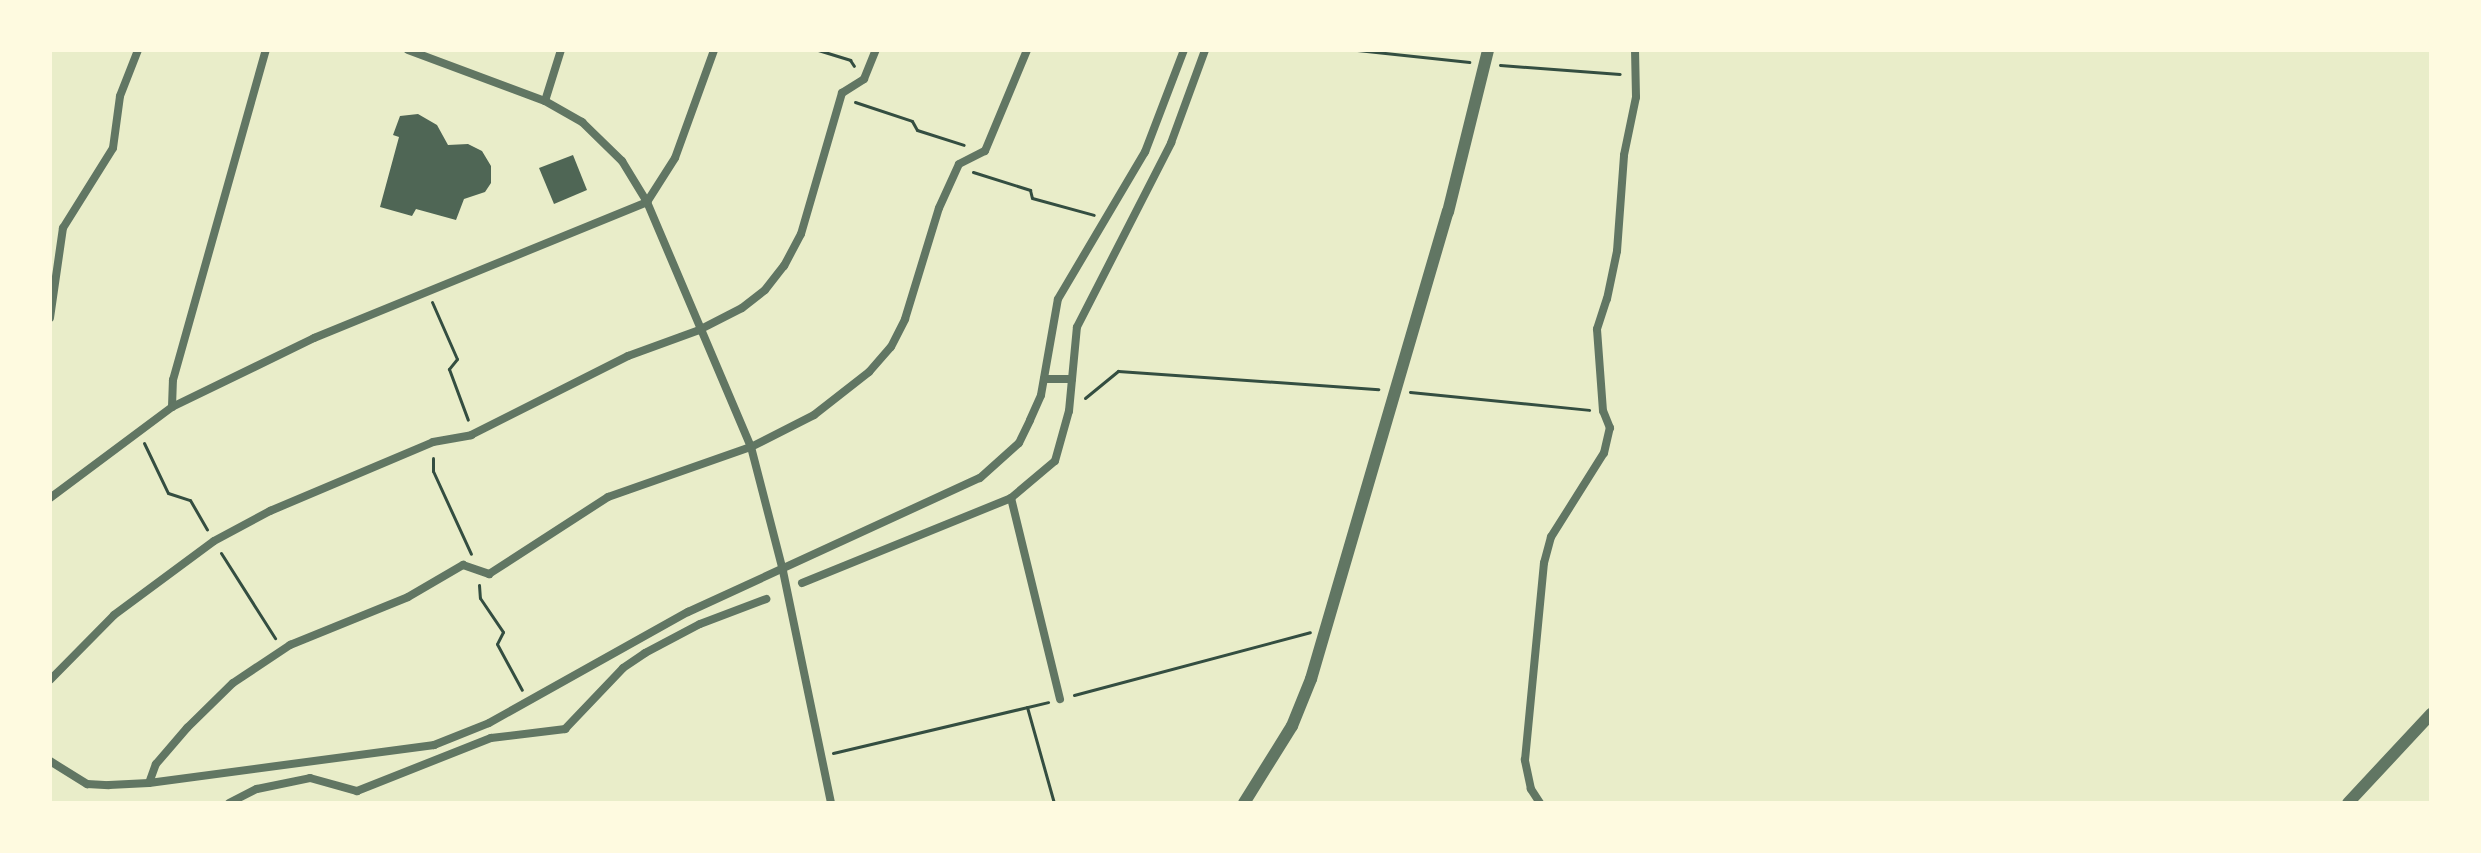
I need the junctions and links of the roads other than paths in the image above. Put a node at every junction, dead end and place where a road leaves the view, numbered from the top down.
1 (138, 50) edge
2 (266, 50) edge
3 (408, 50) edge
4 (561, 50) edge
5 (714, 50) edge
6 (876, 50) edge
7 (1027, 50) edge
8 (1184, 50) edge
9 (1205, 50) edge
10 (1488, 50) edge
11 (1635, 50) edge
12 (424, 53) edge
13 (545, 101) junction
14 (647, 202) junction
15 (50, 318) edge
16 (699, 330) junction
17 (1044, 379) junction
18 (1072, 379) junction
19 (172, 407) junction
20 (751, 447) junction
21 (50, 498) edge
22 (1011, 498) junction
23 (783, 571) junction
24 (802, 583) dead end
25 (766, 599) dead end
26 (50, 680) edge
27 (1060, 699) road end
28 (2431, 714) edge
29 (50, 761) edge
30 (149, 783) junction
31 (229, 803) edge
32 (831, 803) edge
33 (1244, 803) edge
34 (1540, 803) edge
35 (2348, 803) edge

1 - 15 street
2 - 19 street
3 - 12 street
4 - 13 street
5 - 14 street
6 - 16 street
7 - 20 street
8 - 17 street
9 - 18 street
10 - 33 street
11 - 34 street
12 - 13 street
13 - 14 street
14 - 16 street
14 - 19 street
16 - 20 street
16 - 26 street
17 - 18 street
17 - 23 street
18 - 22 street
19 - 21 street
20 - 23 street
20 - 30 street
22 - 24 street
22 - 27 street
23 - 30 street
23 - 32 street
25 - 31 street
28 - 35 street
29 - 30 street

